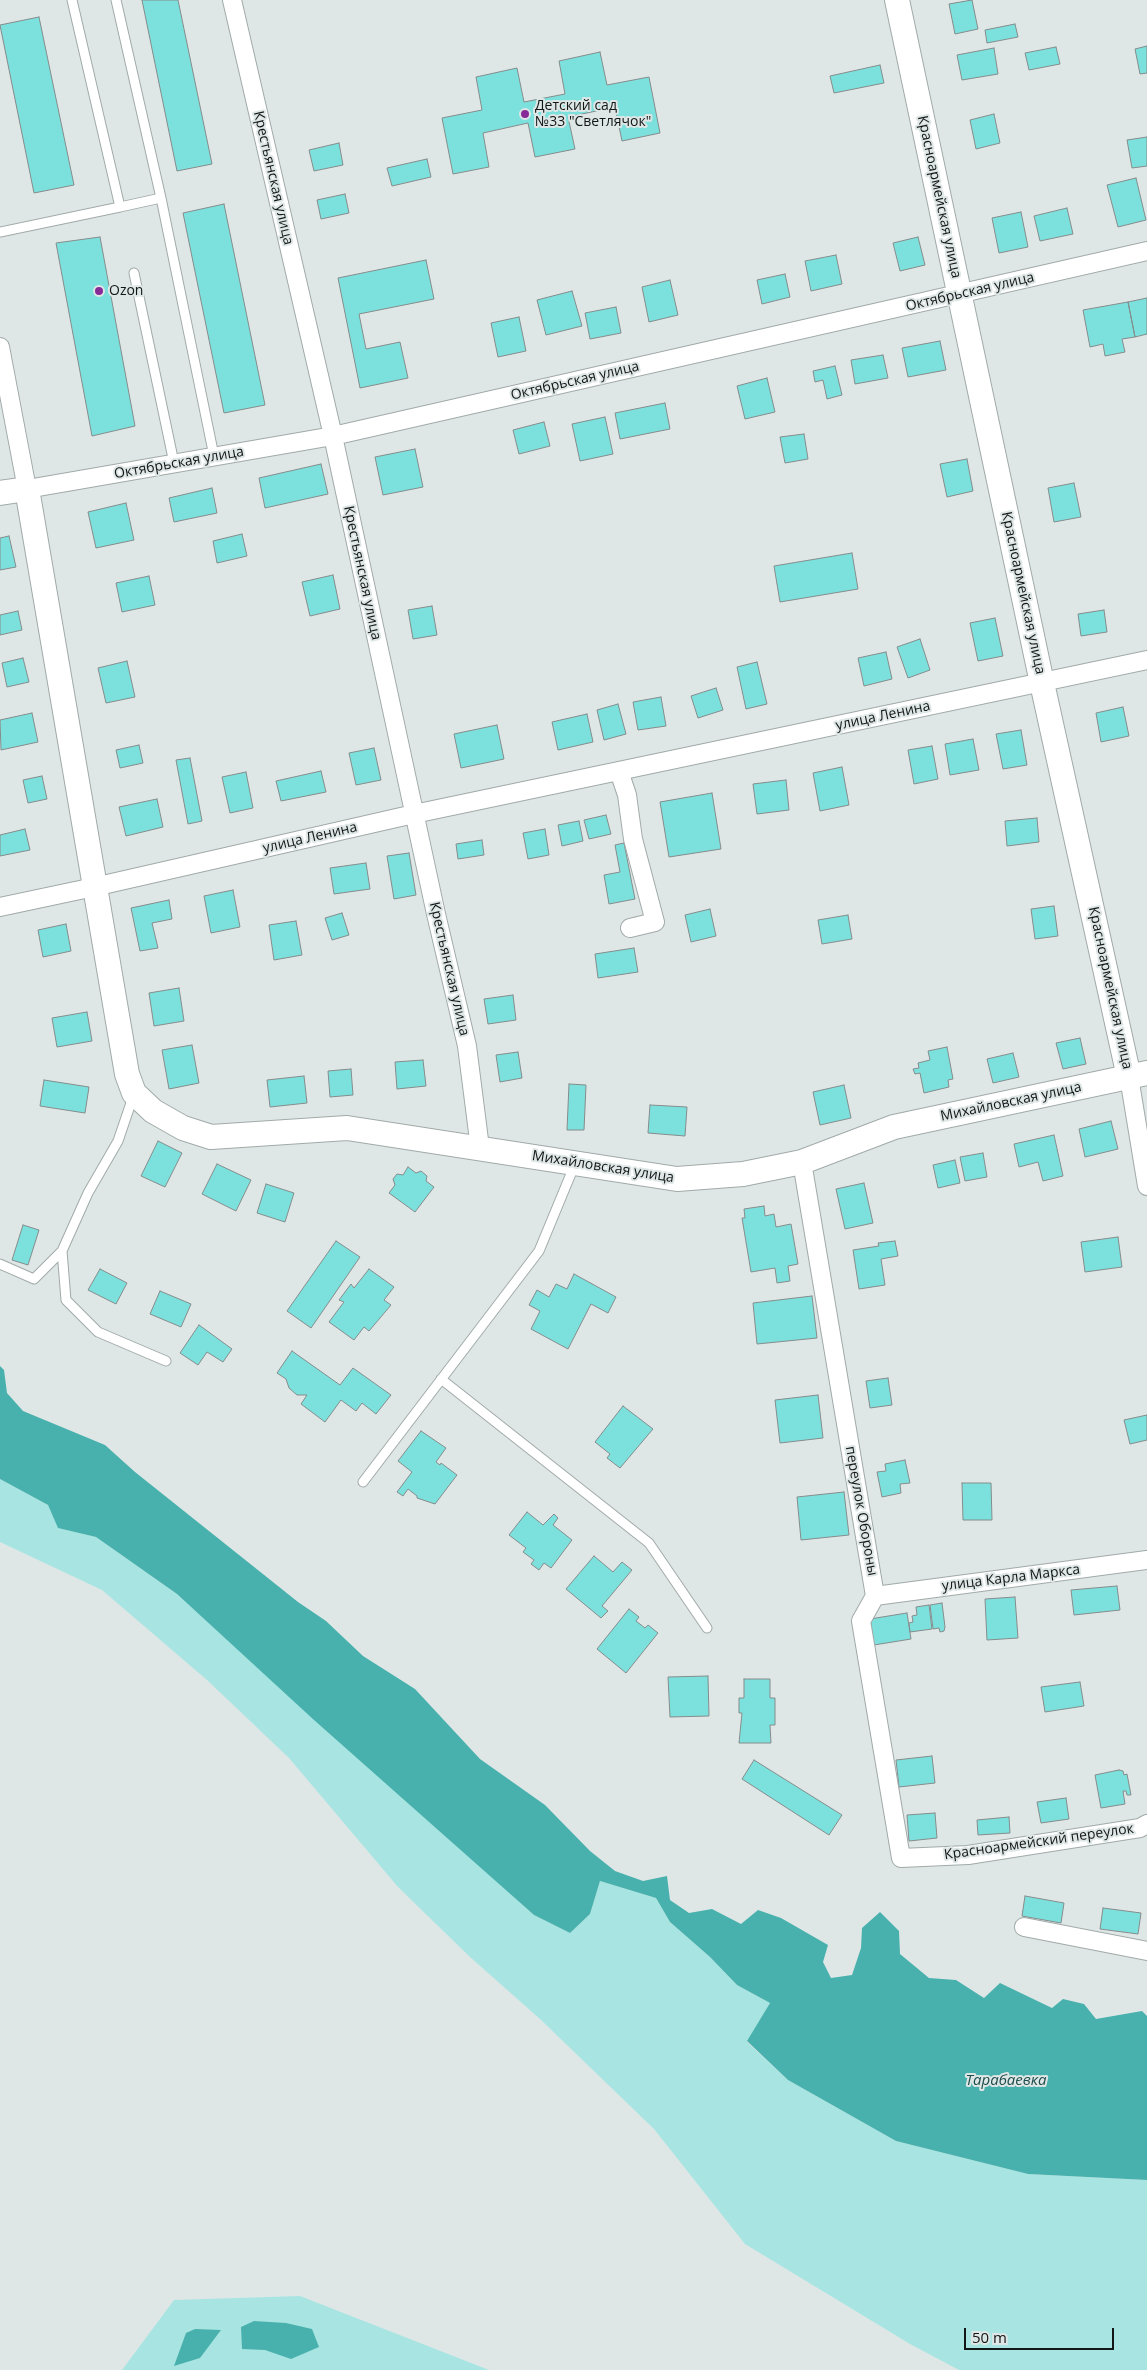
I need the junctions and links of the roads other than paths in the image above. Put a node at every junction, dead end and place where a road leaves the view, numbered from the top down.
1 (72, 0) edge
2 (116, 0) edge
3 (232, 0) edge
4 (897, 0) edge
5 (161, 198) junction
6 (120, 207) junction
7 (0, 232) edge
8 (1147, 251) edge
9 (134, 273) dead end
10 (959, 294) junction
11 (0, 347) edge
12 (333, 436) junction
13 (214, 456) junction
14 (174, 463) junction
15 (27, 489) junction
16 (0, 493) edge
17 (1147, 660) edge
18 (1042, 683) junction
19 (619, 771) junction
20 (414, 814) junction
21 (94, 888) junction
22 (0, 906) edge
23 (630, 928) dead end
24 (1138, 1075) edge
25 (134, 1093) junction
26 (480, 1148) junction
27 (802, 1162) junction
28 (575, 1163) junction
29 (1147, 1186) edge
30 (62, 1251) junction
31 (0, 1264) edge
32 (166, 1361) dead end
33 (441, 1379) junction
34 (363, 1482) dead end
35 (1147, 1560) edge
36 (875, 1596) junction
37 (707, 1628) dead end
38 (1147, 1824) edge
39 (900, 1858) joint
40 (1024, 1927) dead end
41 (1147, 1950) edge

1 - 6 lane
2 - 5 lane
3 - 12 street, Крестьянская улица
4 - 10 street, Красноармейская улица
5 - 6 lane
5 - 13 lane
6 - 7 lane
8 - 10 street, Октябрьская улица
9 - 14 lane
10 - 12 street, Октябрьская улица
10 - 18 street, Красноармейская улица
11 - 15 street
12 - 13 street, Октябрьская улица
12 - 20 street, Крестьянская улица
13 - 14 street, Октябрьская улица
14 - 15 street, Октябрьская улица
15 - 16 street, Октябрьская улица
15 - 21 street
17 - 18 street, улица Ленина
18 - 19 street, улица Ленина
18 - 24 street, Красноармейская улица
19 - 20 street, улица Ленина
19 - 23 street
20 - 21 street, улица Ленина
20 - 26 street, Крестьянская улица
21 - 22 street, улица Ленина
21 - 25 street
24 - 27 street, Михайловская улица
24 - 29 street, Красноармейская улица
25 - 26 street, Михайловская улица
25 - 30 lane
26 - 28 street, Михайловская улица
27 - 28 street, Михайловская улица
27 - 36 street, переулок Обороны
28 - 33 lane
30 - 31 lane
30 - 32 lane
33 - 34 lane
33 - 37 lane
35 - 36 street, улица Карла Маркса
36 - 39 street, переулок Обороны
38 - 39 street, Красноармейский переулок
40 - 41 street

